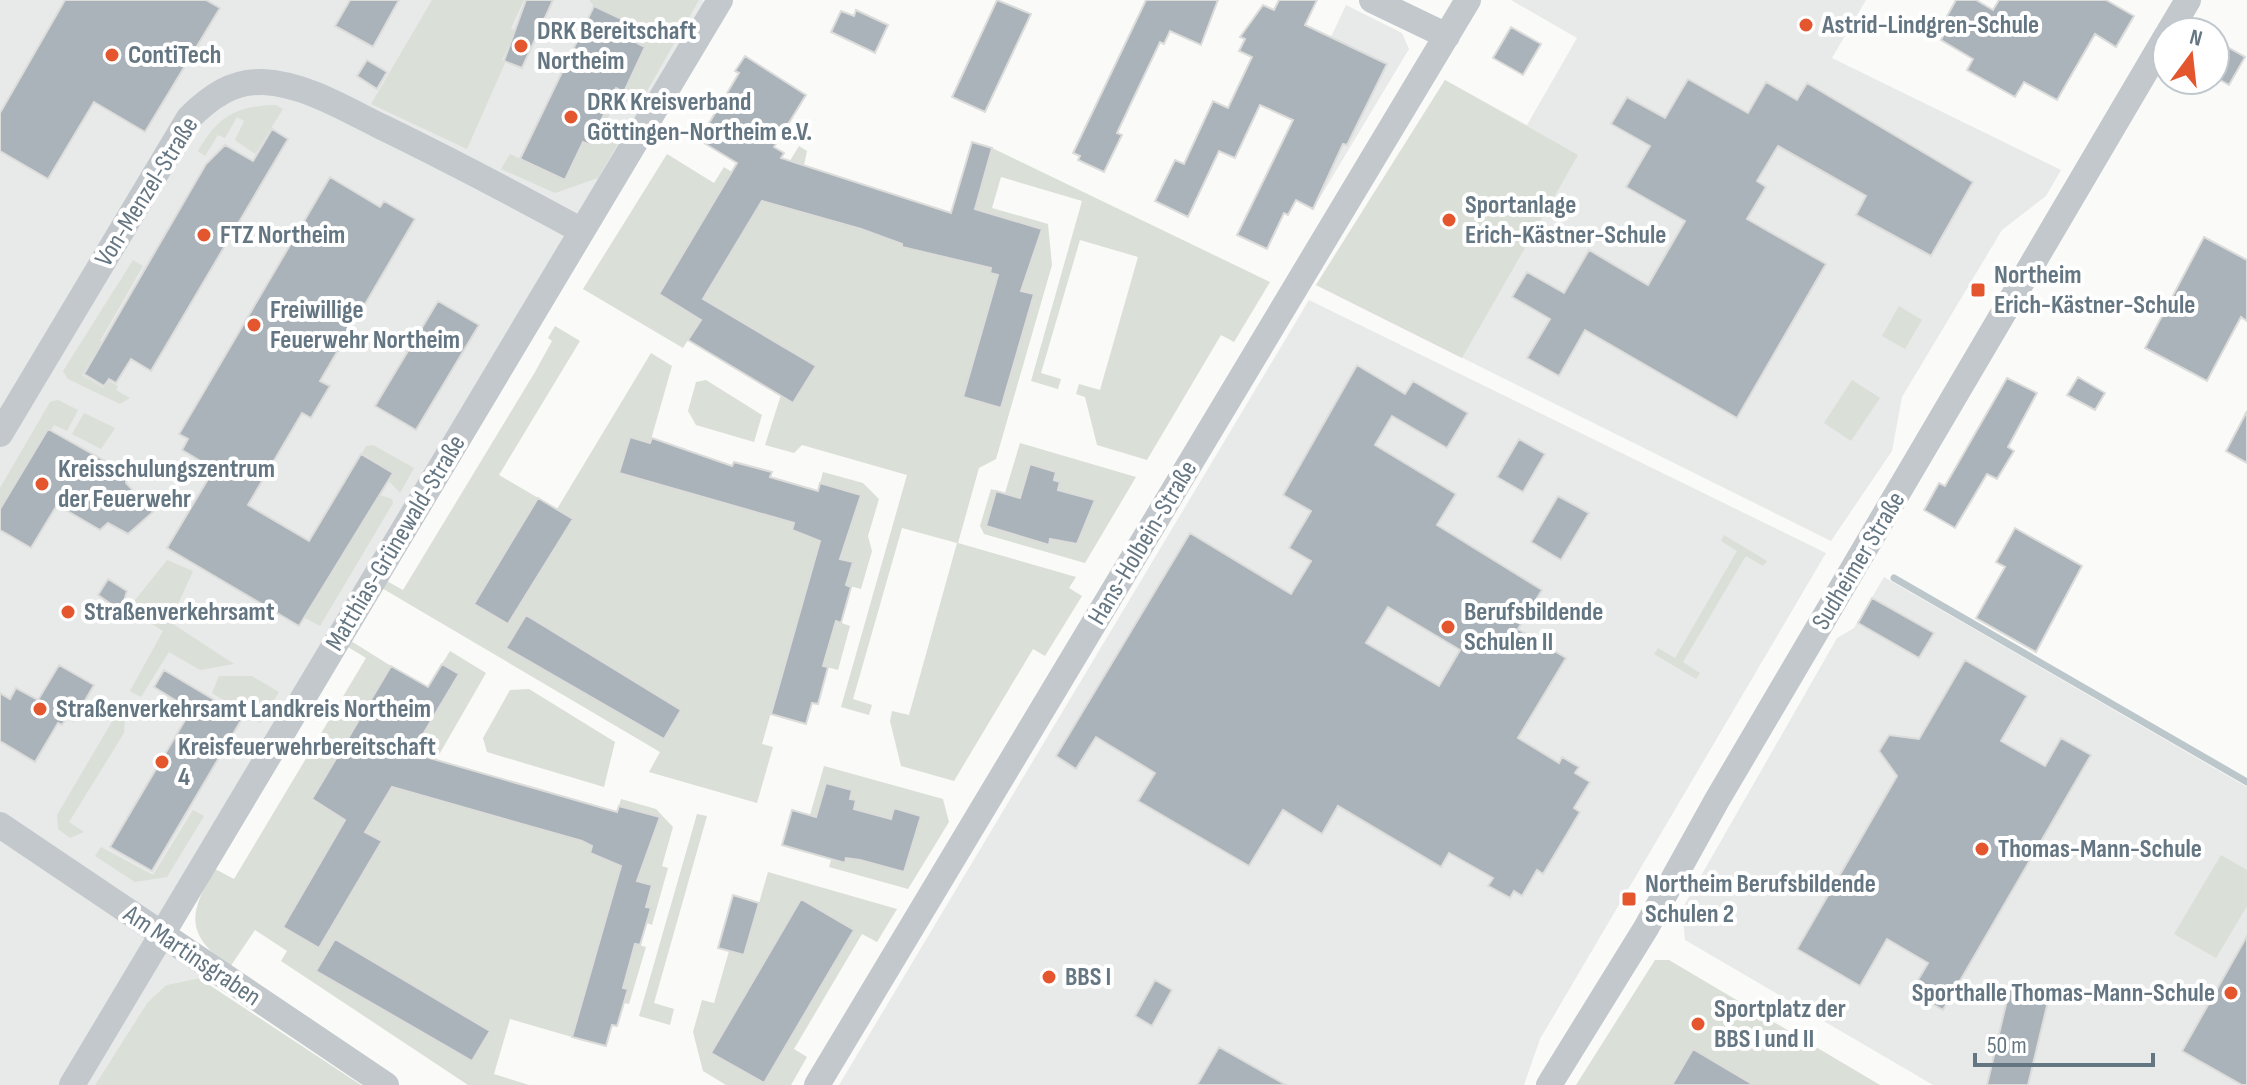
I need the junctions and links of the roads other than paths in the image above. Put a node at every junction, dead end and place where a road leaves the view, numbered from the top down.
1 (720, 0) edge
2 (1372, 0) edge
3 (1468, 0) edge
4 (1447, 36) junction
5 (2151, 63) edge
6 (582, 231) junction
7 (0, 434) edge
8 (0, 825) edge
9 (159, 934) junction
10 (72, 1085) edge
11 (386, 1085) edge
12 (817, 1085) edge
13 (1549, 1085) edge

1 - 6 street, Matthias-Grünewald-Straße
2 - 4 street
3 - 4 street, Hans-Holbein-Straße
4 - 12 street, Hans-Holbein-Straße
5 - 13 street, Sudheimer Straße
6 - 7 street, Von-Menzel-Straße
6 - 9 street, Matthias-Grünewald-Straße
8 - 9 street, Am Martinsgraben
9 - 10 street, Matthias-Grünewald-Straße
9 - 11 street, Am Martinsgraben

